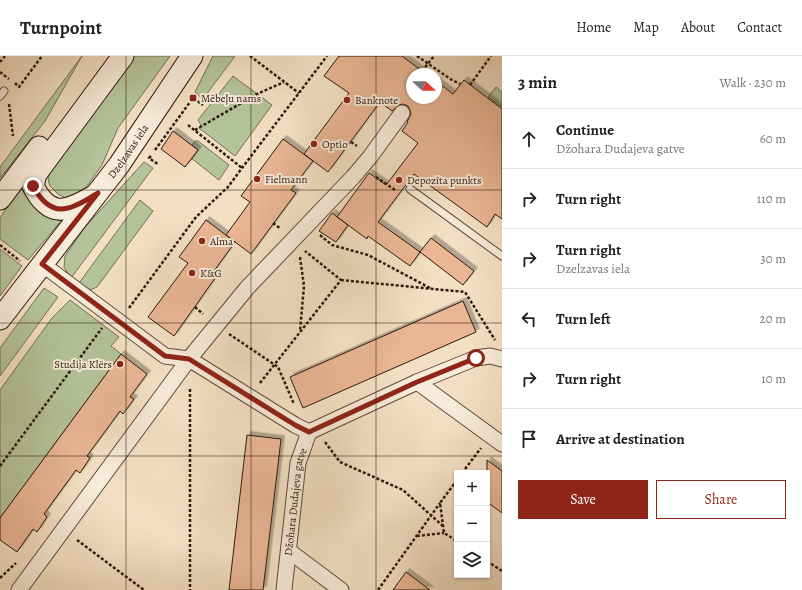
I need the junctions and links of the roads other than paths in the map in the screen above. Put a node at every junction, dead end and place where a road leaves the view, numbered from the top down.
1 (106, 56) edge
2 (123, 56) edge
3 (192, 56) edge
4 (402, 113) dead end
5 (410, 189) dead end
6 (98, 193) junction
7 (0, 200) edge
8 (502, 256) edge
9 (32, 264) junction
10 (0, 319) edge
11 (189, 359) junction
12 (502, 359) edge
13 (417, 382) junction
14 (309, 432) junction
15 (502, 444) edge
16 (289, 551) junction
17 (19, 590) edge
18 (284, 590) edge
19 (341, 590) edge

1 - 7 main road
2 - 6 main road
3 - 6 main road, Dzelzavas iela
4 - 11 street
5 - 8 lane
6 - 9 main road, Dzelzavas iela
9 - 10 main road, Dzelzavas iela
9 - 11 street
11 - 14 street
11 - 17 street
12 - 13 street, Džohara Dudajeva gatve
13 - 14 street, Džohara Dudajeva gatve
13 - 15 street
14 - 16 street, Džohara Dudajeva gatve
16 - 18 street, Džohara Dudajeva gatve
16 - 19 street

